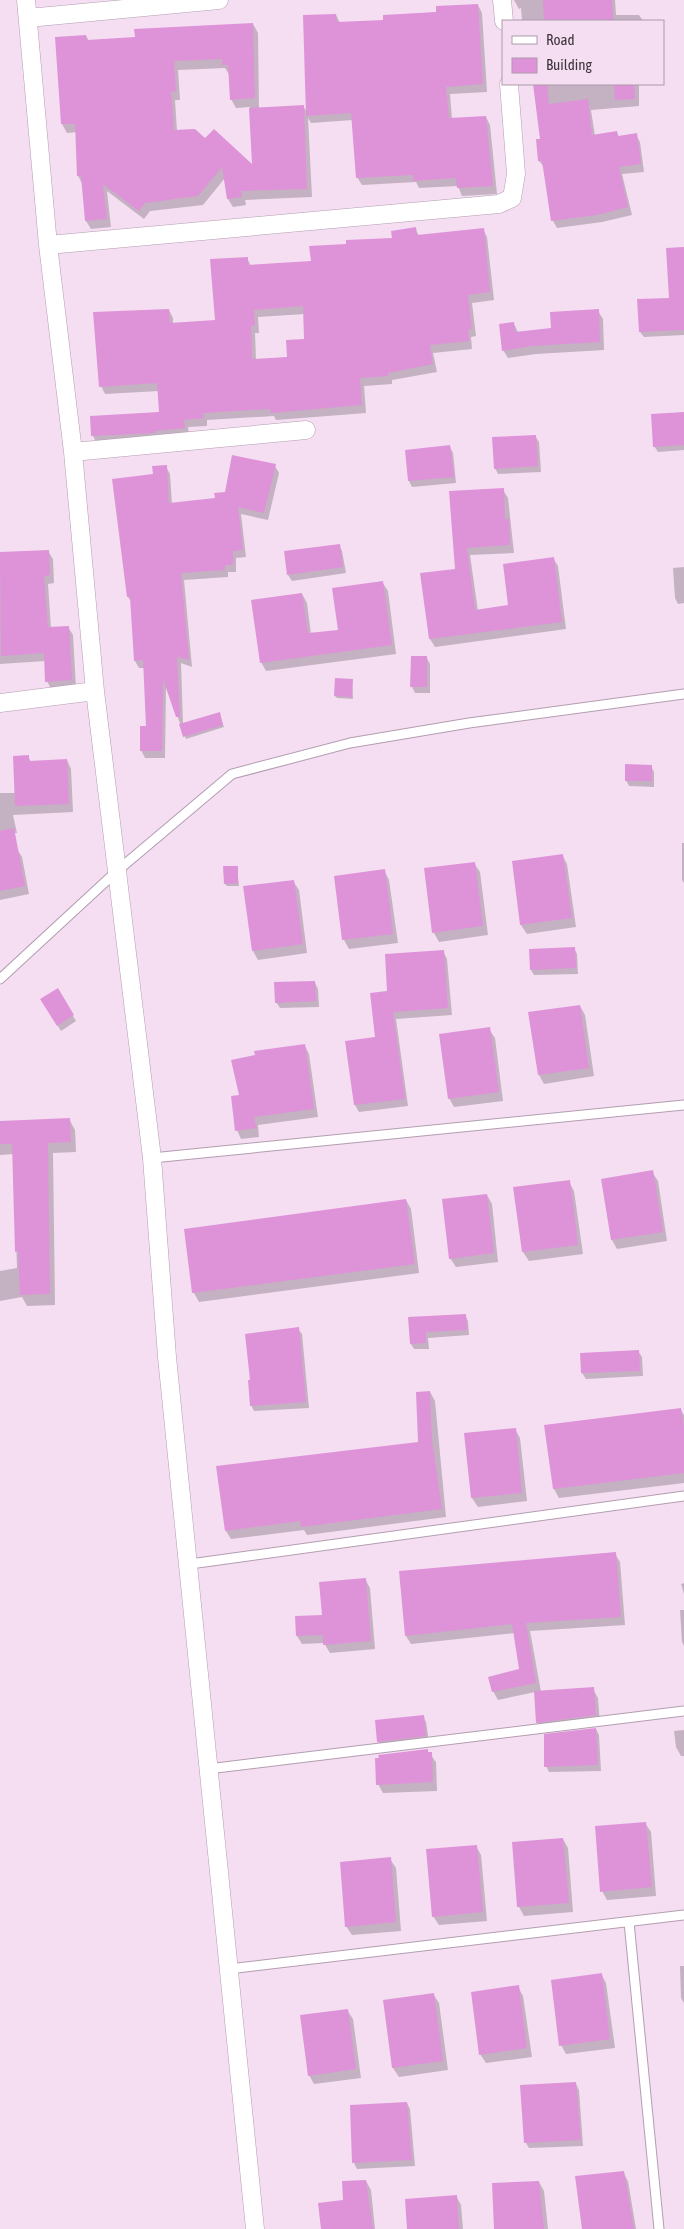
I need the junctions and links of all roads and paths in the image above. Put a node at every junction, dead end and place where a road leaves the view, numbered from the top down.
1 (26, 0) edge
2 (218, 0) edge
3 (502, 0) edge
4 (28, 18) junction
5 (504, 20) edge
6 (509, 85) edge
7 (48, 245) junction
8 (306, 430) dead end
9 (73, 452) junction
10 (95, 691) junction
11 (684, 694) edge
12 (0, 703) edge
13 (117, 871) junction
14 (0, 979) edge
15 (684, 1105) edge
16 (152, 1158) junction
17 (684, 1496) edge
18 (190, 1564) junction
19 (684, 1711) edge
20 (208, 1770) junction
21 (684, 1915) edge
22 (629, 1922) junction
23 (229, 1969) junction
24 (255, 2229) edge
25 (659, 2229) edge

1 - 4 street
2 - 4 street
3 - 5 street
4 - 7 street
6 - 7 street
7 - 9 street
8 - 9 street
9 - 10 street
10 - 12 street
10 - 13 street
11 - 13 lane
13 - 14 lane
13 - 16 street
15 - 16 lane
16 - 18 street
17 - 18 lane
18 - 20 street
19 - 20 lane
20 - 23 street
21 - 22 lane
22 - 23 lane
22 - 25 lane
23 - 24 street

